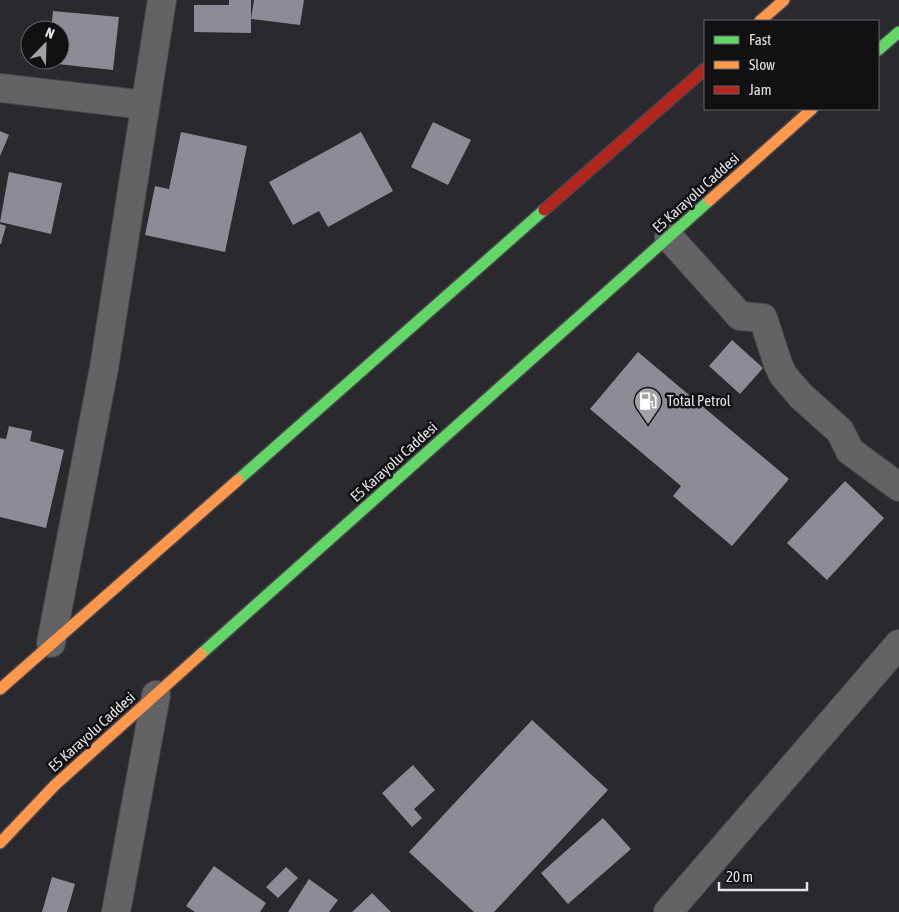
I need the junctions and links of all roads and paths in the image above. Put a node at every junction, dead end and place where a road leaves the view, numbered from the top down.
1 (162, 0) edge
2 (784, 0) edge
3 (761, 20) edge
4 (899, 32) edge
5 (879, 49) edge
6 (704, 70) edge
7 (0, 88) edge
8 (145, 105) junction
9 (811, 110) edge
10 (669, 237) junction
11 (899, 487) edge
12 (51, 643) junction
13 (899, 644) edge
14 (0, 689) edge
15 (156, 695) junction
16 (0, 843) edge
17 (116, 912) edge
18 (668, 912) edge

1 - 8 street
2 - 3 highway
4 - 5 highway
6 - 12 highway
7 - 8 street
8 - 12 street
9 - 10 highway, E5 Karayolu Caddesi
10 - 11 street
10 - 15 highway, E5 Karayolu Caddesi
12 - 14 highway
13 - 18 street
15 - 16 highway, E5 Karayolu Caddesi
15 - 17 street

